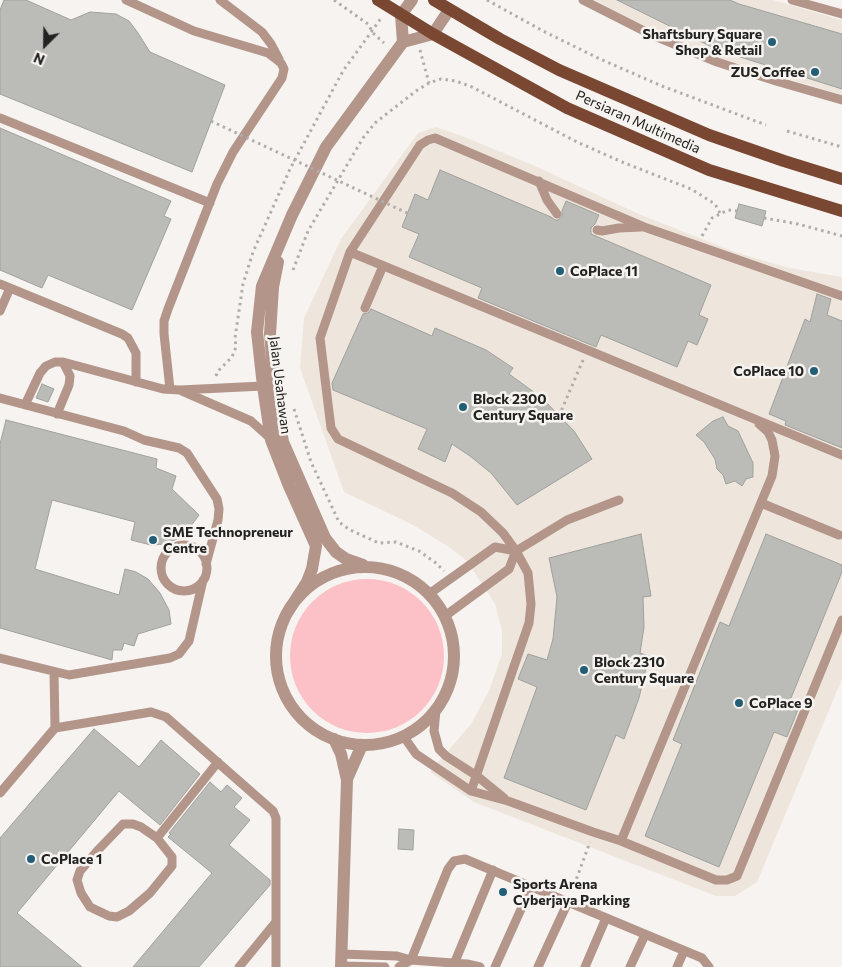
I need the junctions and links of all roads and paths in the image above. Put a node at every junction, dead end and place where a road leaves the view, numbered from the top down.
1 (126, 0) edge
2 (220, 0) edge
3 (334, 0) edge
4 (378, 0) edge
5 (412, 0) edge
6 (434, 0) edge
7 (487, 0) edge
8 (583, 0) edge
9 (792, 0) edge
10 (452, 5) edge
11 (842, 14) edge
12 (401, 15) junction
13 (433, 34) junction
14 (417, 38) junction
15 (400, 47) junction
16 (278, 60) junction
17 (429, 83) dead end
18 (842, 100) edge
19 (0, 118) edge
20 (211, 121) dead end
21 (766, 125) dead end
22 (787, 131) dead end
23 (842, 147) edge
24 (842, 179) edge
25 (538, 182) junction
26 (210, 203) junction
27 (737, 211) dead end
28 (842, 211) edge
29 (406, 213) dead end
30 (557, 214) dead end
31 (764, 218) dead end
32 (644, 227) junction
33 (597, 230) dead end
34 (842, 236) edge
35 (281, 242) junction
36 (697, 245) junction
37 (350, 252) junction
38 (383, 266) junction
39 (0, 284) edge
40 (10, 288) junction
41 (842, 296) edge
42 (365, 308) dead end
43 (0, 312) edge
44 (588, 351) junction
45 (63, 362) junction
46 (136, 382) junction
47 (262, 386) junction
48 (170, 389) junction
49 (180, 390) junction
50 (275, 393) junction
51 (0, 398) edge
52 (25, 405) junction
53 (58, 414) junction
54 (559, 416) dead end
55 (755, 419) junction
56 (271, 440) junction
57 (842, 455) edge
58 (619, 500) dead end
59 (761, 503) junction
60 (839, 535) dead end
61 (516, 551) junction
62 (206, 564) junction
63 (377, 568) junction
64 (203, 580) junction
65 (429, 594) junction
66 (289, 610) junction
67 (445, 616) junction
68 (842, 620) edge
69 (0, 658) edge
70 (54, 672) junction
71 (436, 710) junction
72 (55, 728) junction
73 (404, 737) junction
74 (334, 739) junction
75 (362, 745) junction
76 (218, 762) junction
77 (477, 776) junction
78 (347, 780) junction
79 (471, 791) junction
80 (0, 793) edge
81 (508, 801) junction
82 (593, 832) junction
83 (157, 838) junction
84 (621, 841) junction
85 (493, 870) junction
86 (531, 887) junction
87 (568, 902) junction
88 (606, 918) junction
89 (275, 923) junction
90 (645, 935) junction
91 (684, 951) junction
92 (411, 960) junction
93 (341, 962) edge
94 (454, 964) junction
95 (239, 967) edge
96 (276, 967) edge
97 (385, 967) edge
98 (399, 967) edge
99 (480, 967) edge
100 (495, 967) edge
101 (538, 967) edge
102 (585, 967) edge
103 (630, 967) edge
104 (677, 967) edge
105 (709, 967) edge

1 - 16 lane
2 - 16 lane
3 - 15 path
4 - 12 main road, Persiaran Multimedia
5 - 12 street
6 - 10 main road, Persiaran Multimedia
7 - 21 path
8 - 18 lane
9 - 11 lane
10 - 13 street
10 - 24 main road, Persiaran Multimedia
12 - 13 main road, Persiaran Multimedia
12 - 15 street
13 - 14 street
13 - 28 main road, Persiaran Multimedia
14 - 15 street
14 - 17 path
15 - 35 street, Jalan Usahawan
16 - 26 lane
19 - 26 lane
20 - 29 path, bridge
22 - 23 path
25 - 30 lane
25 - 32 lane
25 - 37 lane
26 - 48 lane
27 - 36 path
31 - 34 path
32 - 33 lane
32 - 36 lane
35 - 47 street, Jalan Usahawan
35 - 50 street, Jalan Usahawan
36 - 41 lane
37 - 38 lane
37 - 61 lane
38 - 42 lane
38 - 44 lane
39 - 40 lane
40 - 43 lane
40 - 46 lane
44 - 54 path
44 - 55 lane
45 - 46 lane
45 - 52 lane
45 - 53 lane
46 - 48 lane
47 - 49 lane
47 - 50 lane
47 - 56 street, Jalan Usahawan
48 - 49 lane
49 - 56 lane
50 - 63 street, Jalan Usahawan
51 - 52 lane
52 - 53 lane
53 - 62 lane
55 - 57 lane
55 - 59 lane
56 - 66 street, Jalan Usahawan
58 - 61 lane
59 - 60 lane
59 - 84 lane
61 - 65 lane
61 - 67 lane
61 - 77 lane
62 - 64 lane
62 - 64 lane
63 - 65 street
63 - 66 street
64 - 70 lane
65 - 67 street
66 - 74 street
67 - 71 street
68 - 84 lane
69 - 70 lane
70 - 72 lane
71 - 73 street
71 - 77 lane
72 - 76 lane
72 - 80 lane
73 - 75 street
73 - 79 lane
74 - 75 street
74 - 78 street
75 - 78 street
76 - 83 lane
76 - 89 lane
77 - 79 lane
77 - 81 lane
78 - 93 street
79 - 81 lane
81 - 82 lane
82 - 84 lane
82 - 87 path
83 - 83 lane
85 - 86 lane
85 - 92 lane
85 - 94 lane
86 - 87 lane
86 - 100 lane
87 - 88 lane
87 - 101 lane
88 - 90 lane
88 - 102 lane
89 - 95 lane
89 - 96 lane
90 - 91 lane
90 - 103 lane
91 - 104 lane
91 - 105 lane
92 - 93 lane
92 - 94 lane
92 - 98 lane
93 - 97 lane
94 - 99 lane

